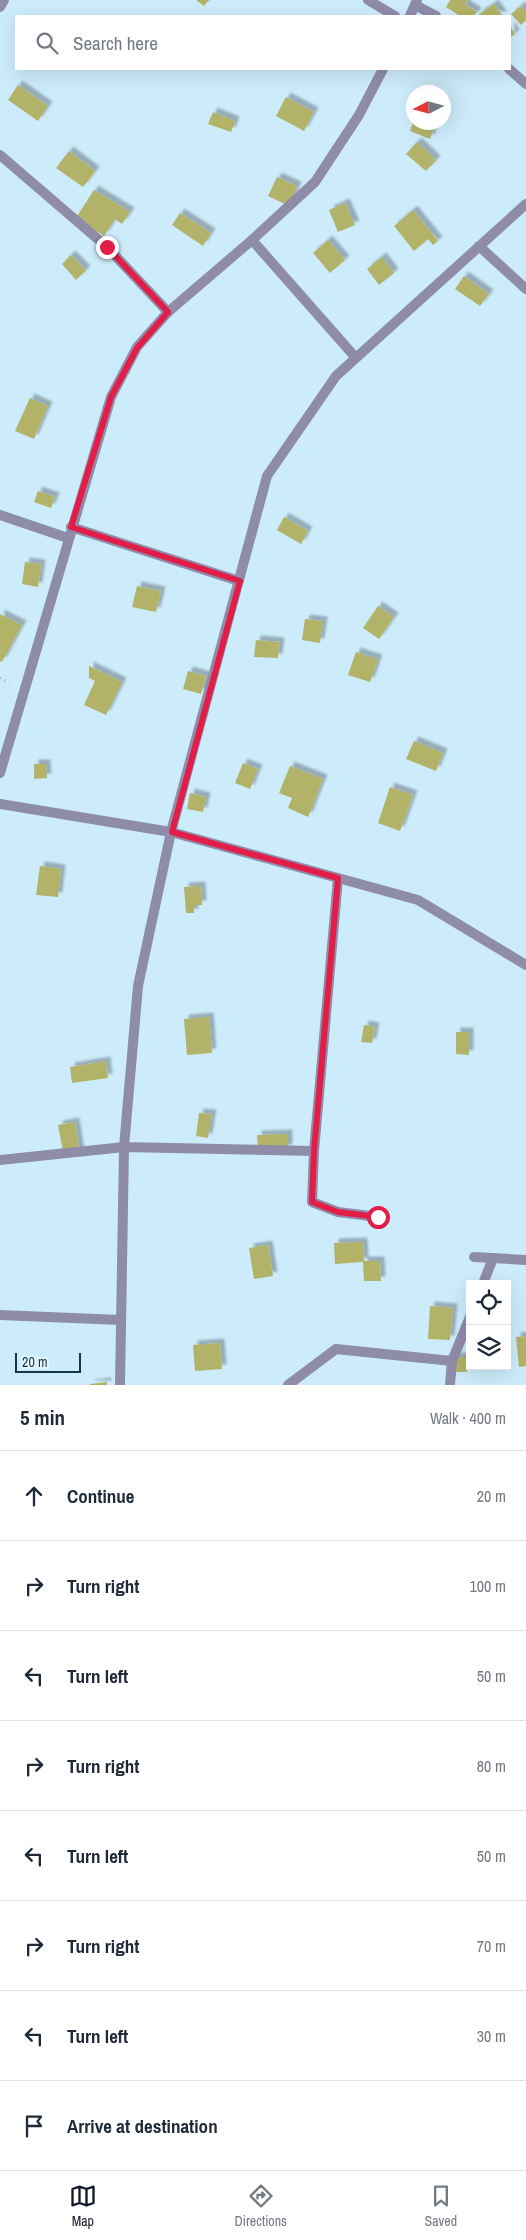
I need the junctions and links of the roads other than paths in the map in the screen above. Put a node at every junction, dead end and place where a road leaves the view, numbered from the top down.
1 (4, 0) edge
2 (368, 0) edge
3 (416, 2) edge
4 (0, 7) edge
5 (393, 15) edge
6 (410, 15) edge
7 (435, 15) edge
8 (382, 70) edge
9 (510, 70) edge
10 (526, 84) edge
11 (0, 155) edge
12 (526, 204) edge
13 (252, 240) junction
14 (479, 246) junction
15 (526, 289) edge
16 (168, 312) junction
17 (356, 358) junction
18 (0, 515) edge
19 (71, 527) junction
20 (68, 538) junction
21 (240, 581) junction
22 (0, 773) edge
23 (0, 804) edge
24 (172, 832) junction
25 (338, 878) junction
26 (526, 966) edge
27 (124, 1147) junction
28 (314, 1151) junction
29 (0, 1160) edge
30 (378, 1217) dead end
31 (474, 1257) dead end
32 (494, 1258) junction
33 (526, 1260) edge
34 (485, 1280) edge
35 (0, 1315) edge
36 (121, 1320) junction
37 (467, 1325) edge
38 (452, 1361) junction
39 (120, 1385) edge
40 (288, 1385) edge
41 (450, 1385) edge

1 - 4 street
2 - 5 street
3 - 6 street
3 - 7 street
8 - 13 street
9 - 10 street
11 - 16 street
12 - 14 street
13 - 16 street
13 - 17 street
14 - 15 street
14 - 17 street
16 - 19 street
17 - 21 street
18 - 20 street
19 - 20 street
19 - 21 street
20 - 22 street
21 - 24 street
23 - 24 street
24 - 25 street
24 - 27 street
25 - 26 street
25 - 28 street
27 - 28 street
27 - 29 street
27 - 36 street
28 - 30 street
31 - 32 street
32 - 33 street
32 - 34 street
35 - 36 street
36 - 39 street
37 - 38 street
38 - 40 street
38 - 41 street

